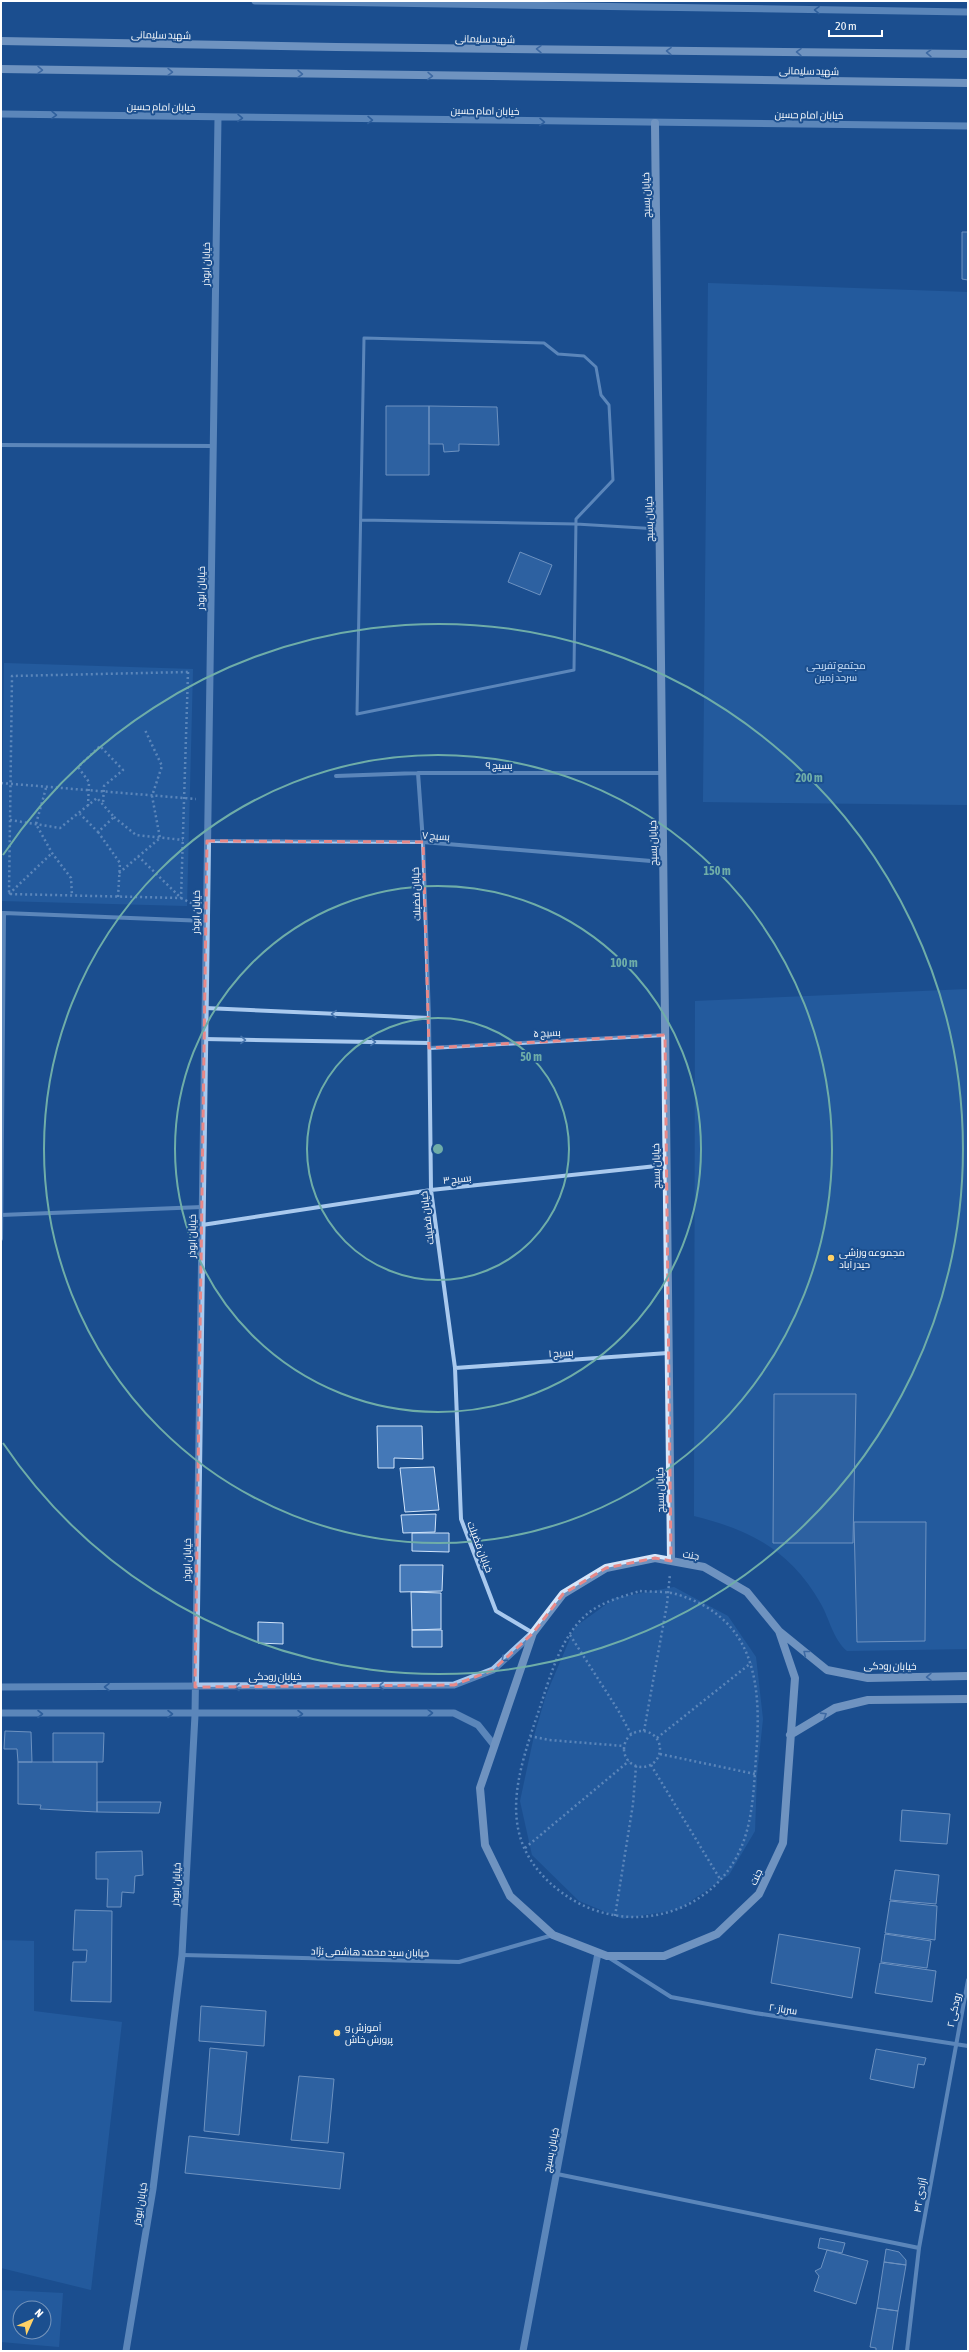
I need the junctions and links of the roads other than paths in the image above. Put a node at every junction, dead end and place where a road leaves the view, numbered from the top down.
1 (255, 1) edge
2 (968, 12) edge
3 (1, 41) edge
4 (968, 54) edge
5 (1, 69) edge
6 (968, 83) edge
7 (1, 114) edge
8 (218, 118) junction
9 (655, 124) junction
10 (968, 126) edge
11 (1, 445) edge
12 (213, 446) junction
13 (361, 520) junction
14 (576, 524) junction
15 (659, 529) junction
16 (418, 773) junction
17 (662, 773) junction
18 (336, 776) dead end
19 (207, 841) junction
20 (423, 842) junction
21 (663, 862) junction
22 (2, 913) edge
23 (206, 921) junction
24 (205, 1008) junction
25 (429, 1018) junction
26 (665, 1035) junction
27 (204, 1039) junction
28 (429, 1045) junction
29 (1, 1056) edge
30 (2, 1148) edge
31 (666, 1165) junction
32 (431, 1190) junction
33 (202, 1206) junction
34 (1, 1215) edge
35 (202, 1225) junction
36 (1, 1239) edge
37 (668, 1353) junction
38 (455, 1368) junction
39 (671, 1561) junction
40 (779, 1631) junction
41 (533, 1633) junction
42 (968, 1676) edge
43 (1, 1686) edge
44 (195, 1687) junction
45 (968, 1699) edge
46 (1, 1713) edge
47 (195, 1715) junction
48 (790, 1735) junction
49 (494, 1745) junction
50 (553, 1935) junction
51 (598, 1952) junction
52 (182, 1955) junction
53 (607, 1956) junction
54 (968, 1980) edge
55 (955, 2043) junction
56 (968, 2046) edge
57 (557, 2174) junction
58 (919, 2248) junction
59 (126, 2351) edge
60 (523, 2351) edge
61 (908, 2351) edge

2 -> 1 street
4 -> 3 main road, شهید سلیمانی
5 -> 6 main road, شهید سلیمانی
7 -> 8 street, خیابان امام حسین
8 -> 9 street, خیابان امام حسین
8 - 12 street, خیابان ابوذر
9 - 10 street, خیابان امام حسین
9 - 15 main road, خیابان بسیج
11 - 12 street
12 - 19 street, خیابان ابوذر
13 - 14 lane
13 - 14 lane
13 - 14 lane
14 - 15 lane
15 - 17 main road, خیابان بسیج
16 - 17 street, بسیج ۹
16 - 18 street, بسیج ۹
16 - 20 street, خیابان فضیلت
17 - 21 main road, خیابان بسیج
19 - 20 street, بسیج ۷
19 - 23 street, خیابان ابوذر
20 - 21 street, بسیج ۷
20 - 25 street, خیابان فضیلت
21 - 26 main road, خیابان بسیج
22 - 23 street
22 - 29 street
23 - 24 street, خیابان ابوذر
25 -> 24 street
24 - 27 street, خیابان ابوذر
25 - 28 street, خیابان فضیلت
26 - 28 street, بسیج ۵
26 - 31 main road, خیابان بسیج
27 -> 28 street, بسیج ۵
27 - 33 street, خیابان ابوذر
28 - 32 street, خیابان فضیلت
29 - 30 street
30 - 34 street
31 - 32 street, بسیج ۳
31 - 37 main road, خیابان بسیج
32 - 35 street, بسیج ۳
32 - 38 street, خیابان فضیلت
33 - 34 street
33 - 35 street, خیابان ابوذر
34 - 36 street
35 - 44 street, خیابان ابوذر
37 - 38 street, بسیج ۱
37 - 39 main road, خیابان بسیج
38 - 41 street, خیابان فضیلت
39 - 40 main road, جنت
39 - 41 main road, جنت
42 -> 40 main road, خیابان رودکی
40 - 48 main road, جنت
41 -> 44 street, خیابان رودکی
41 - 49 main road, جنت
44 -> 43 street, خیابان رودکی
44 - 47 street, خیابان ابوذر
48 -> 45 main road
46 -> 47 street
47 -> 49 street
47 - 52 street, خیابان ابوذر
48 - 53 main road, جنت
49 - 50 main road, جنت
50 - 51 main road, جنت
50 - 52 street, خیابان سید محمد هاشمی نژاد
51 - 53 main road, جنت
51 - 57 street, خیابان بسیج
52 - 59 street, خیابان ابوذر
53 - 55 street, سرباز ۲۰
54 - 55 street, رودکی ۲
55 - 56 street, سرباز ۲۰
55 - 58 street, آزادی ۴۲
57 - 58 street
57 - 60 street, خیابان بسیج
58 - 61 street, آزادی ۴۲

